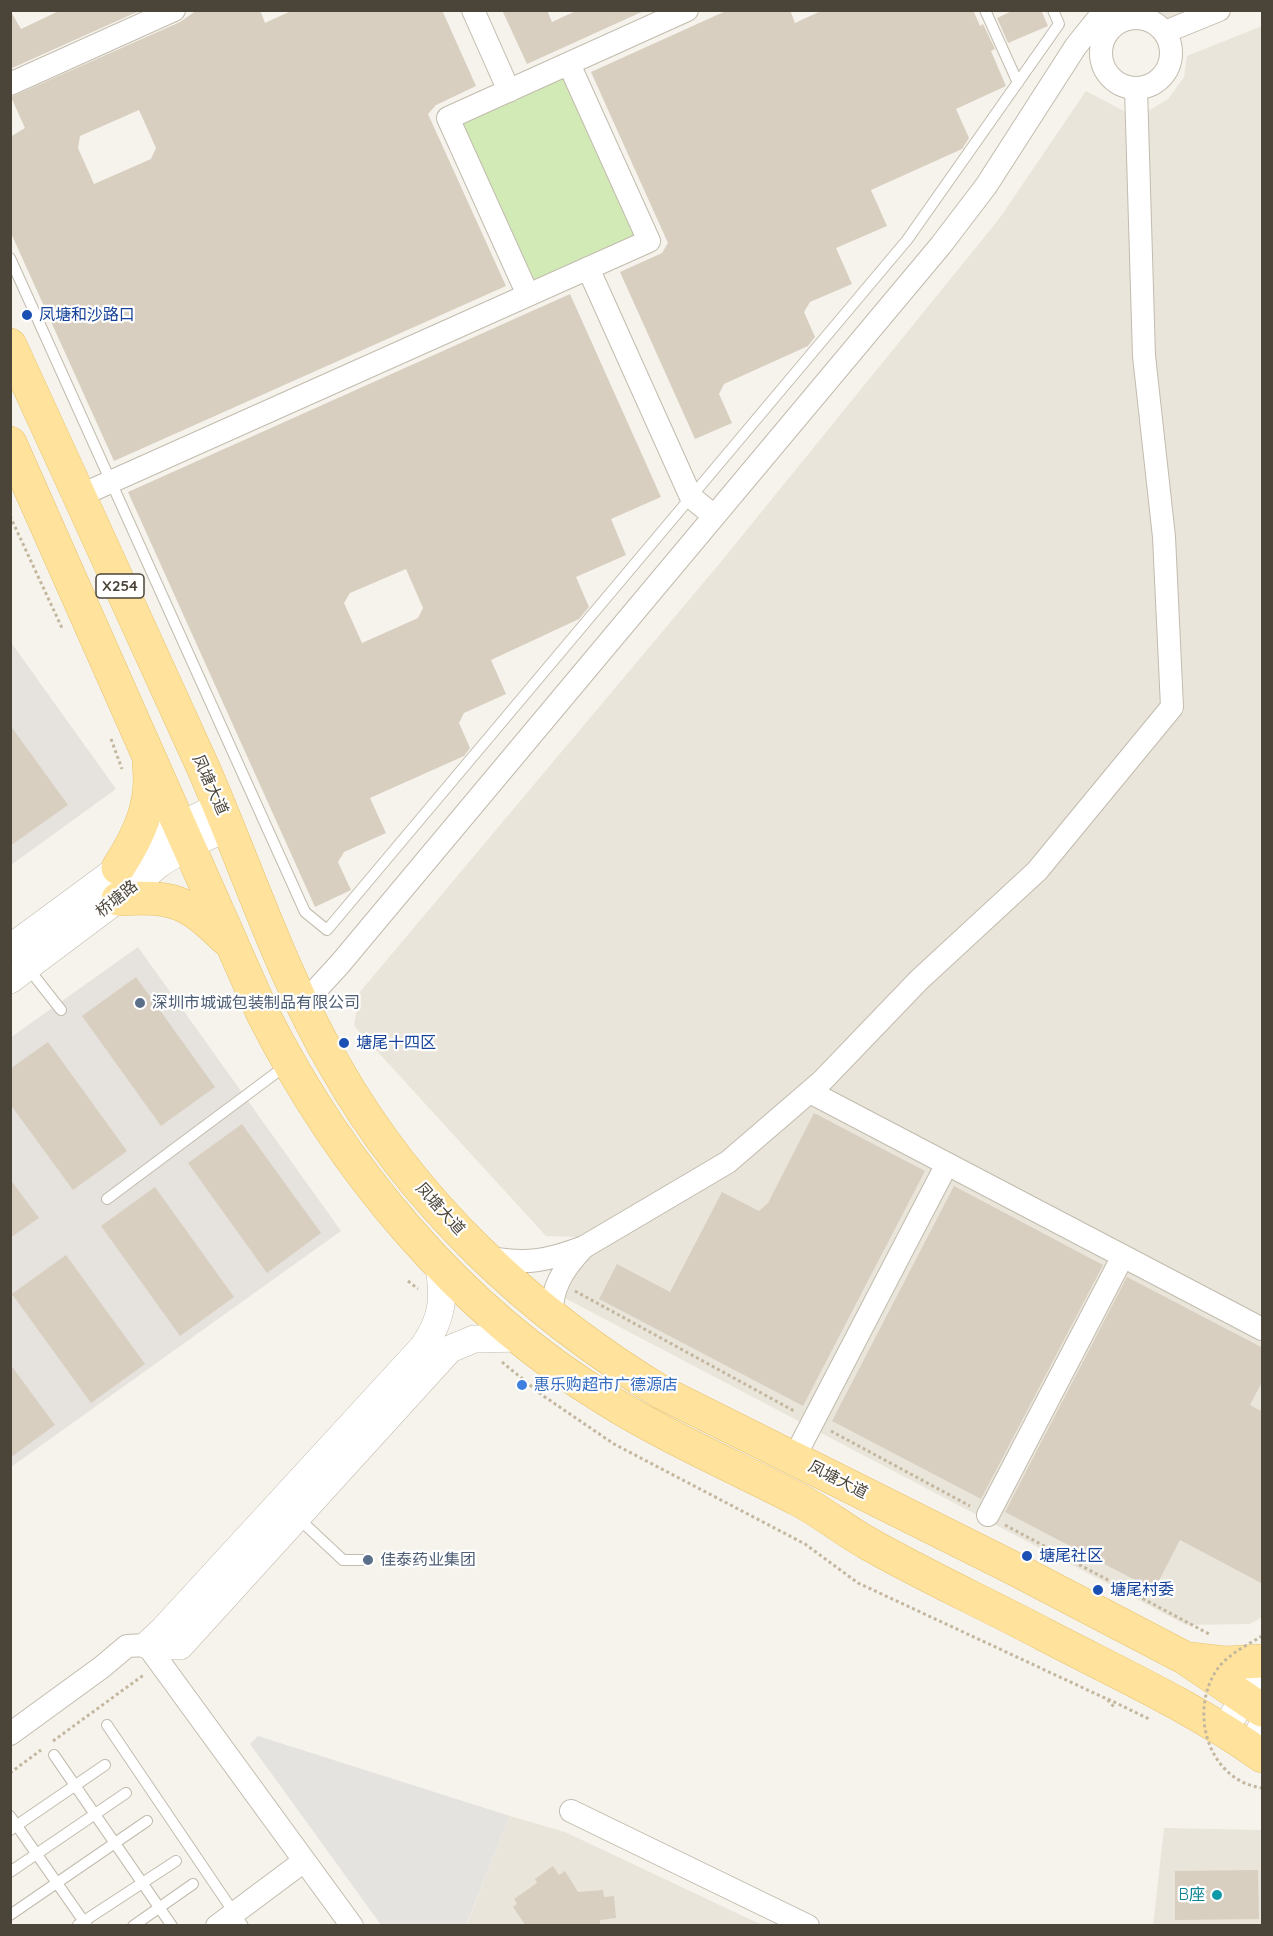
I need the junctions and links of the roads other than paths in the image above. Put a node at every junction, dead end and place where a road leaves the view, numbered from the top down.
1 (174, 10) edge
2 (472, 10) edge
3 (687, 10) edge
4 (985, 10) edge
5 (1053, 10) edge
6 (1219, 10) edge
7 (1117, 13) edge
8 (1165, 32) junction
9 (569, 64) junction
10 (1018, 83) junction
11 (10, 84) edge
12 (1136, 89) junction
13 (509, 91) junction
14 (10, 258) edge
15 (588, 268) junction
16 (528, 295) junction
17 (10, 345) edge
18 (10, 443) edge
19 (111, 482) junction
20 (80, 496) junction
21 (691, 497) junction
22 (714, 516) junction
23 (148, 750) junction
24 (224, 817) junction
25 (184, 835) junction
26 (118, 884) junction
27 (233, 946) junction
28 (16, 965) edge
29 (303, 1004) junction
30 (61, 1010) dead end
31 (288, 1064) junction
32 (810, 1092) junction
33 (947, 1164) junction
34 (107, 1198) dead end
35 (584, 1246) junction
36 (1123, 1256) junction
37 (486, 1257) junction
38 (438, 1263) junction
39 (552, 1319) junction
40 (1263, 1329) edge
41 (523, 1338) junction
42 (794, 1458) junction
43 (988, 1515) road end
44 (297, 1518) junction
45 (368, 1560) dead end
46 (1013, 1568) junction
47 (994, 1608) junction
48 (147, 1645) junction
49 (1185, 1658) junction
50 (1263, 1661) edge
51 (1256, 1694) edge
52 (107, 1725) dead end
53 (10, 1734) edge
54 (1250, 1740) edge
55 (54, 1755) dead end
56 (105, 1765) dead end
57 (75, 1785) junction
58 (126, 1793) dead end
59 (571, 1811) dead end
60 (95, 1814) junction
61 (10, 1816) edge
62 (147, 1821) dead end
63 (14, 1828) edge
64 (115, 1843) junction
65 (37, 1854) junction
66 (176, 1861) dead end
67 (304, 1861) junction
68 (10, 1872) edge
69 (57, 1883) junction
70 (143, 1883) junction
71 (193, 1884) dead end
72 (160, 1907) junction
73 (10, 1915) edge
74 (231, 1921) edge
75 (83, 1924) edge
76 (133, 1926) edge
77 (172, 1926) edge
78 (352, 1926) edge
79 (808, 1926) edge

1 - 11 street
2 - 13 street
3 - 9 street
4 - 10 lane
5 - 10 lane
6 - 8 street
7 - 8 street
7 - 12 street
7 - 22 street
8 - 12 street
9 - 13 street
9 - 15 street
10 - 21 lane
12 - 32 street
13 - 16 street
14 - 19 lane
15 - 16 street
15 - 21 street
16 - 19 street
17 - 20 main road, 凤塘大道 / X254
18 - 23 main road, X254
19 - 20 street
19 - 21 lane
20 - 24 main road, 凤塘大道 / X254
21 - 22 street
22 - 29 street
23 - 25 main road, X254
23 - 26 main road
24 - 25 street, 桥塘路
24 - 29 main road, 凤塘大道
25 - 26 street, 桥塘路
25 - 27 main road
26 - 27 main road
26 - 28 street, 桥塘路
27 - 31 main road
28 - 30 lane
29 - 37 main road, 凤塘大道
31 - 34 lane
31 - 38 main road
32 - 33 street
32 - 35 street
33 - 36 street
33 - 42 street
35 - 37 street
35 - 39 street
36 - 40 street
36 - 43 street
37 - 39 main road, 凤塘大道
38 - 41 main road
38 - 48 street
39 - 42 main road, 凤塘大道
41 - 44 street
41 - 47 main road
42 - 46 main road, 凤塘大道
44 - 45 lane
44 - 48 street
46 - 47 main road
46 - 49 main road, 凤塘大道
47 - 54 main road
48 - 53 street
48 - 67 street
49 - 50 main road
49 - 51 main road, 凤塘大道
51 - 54 street
52 - 74 lane
55 - 57 lane
56 - 57 lane
57 - 60 lane
57 - 63 lane
58 - 60 lane
59 - 79 street
60 - 64 lane
60 - 65 lane
61 - 63 lane
62 - 64 lane
63 - 65 lane
64 - 69 lane
64 - 70 lane
65 - 68 lane
65 - 69 lane
66 - 70 lane
67 - 74 street
67 - 78 street
69 - 73 lane
69 - 75 lane
70 - 72 lane
70 - 75 lane
71 - 72 lane
72 - 76 lane
72 - 77 lane

